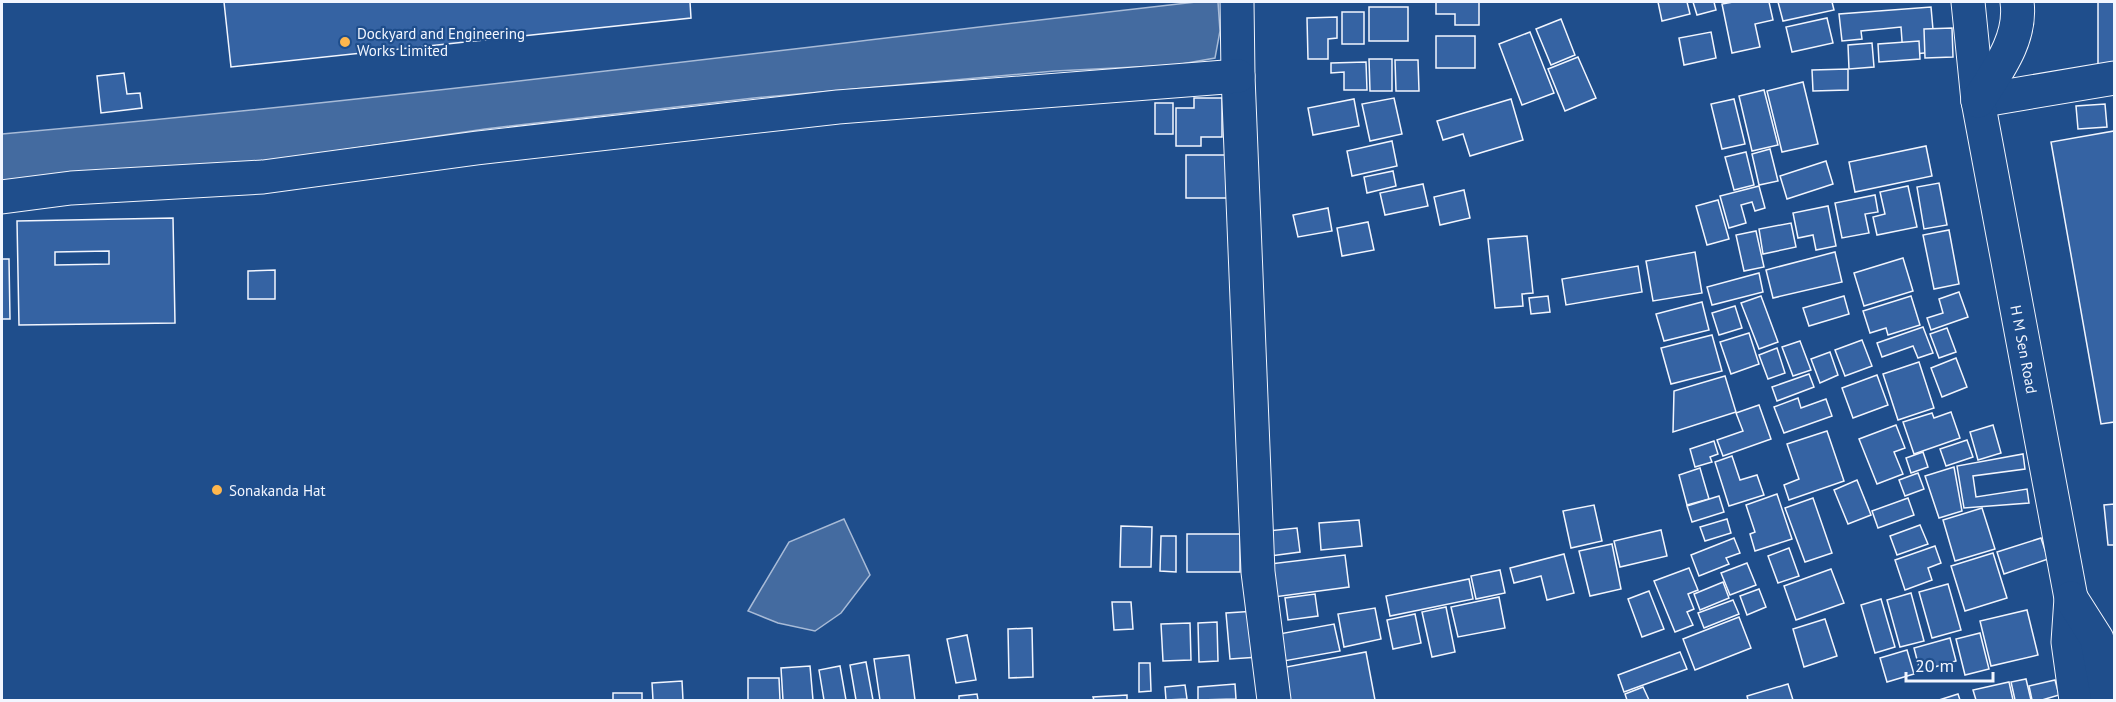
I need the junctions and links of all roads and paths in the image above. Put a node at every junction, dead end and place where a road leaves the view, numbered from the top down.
1 (1237, 2) edge
2 (1968, 2) edge
3 (2017, 2) edge
4 (1238, 76) junction
5 (2115, 78) edge
6 (1978, 101) junction
7 (2, 197) edge
8 (2071, 598) junction
9 (1274, 700) edge
10 (2076, 700) edge
11 (2108, 700) edge

1 - 4 street
2 - 6 street, H M Sen Road
3 - 6 street
4 - 7 street
4 - 9 street
5 - 6 street
6 - 8 street, H M Sen Road
8 - 10 street, H M Sen Road
8 - 11 street, H M Sen Road

